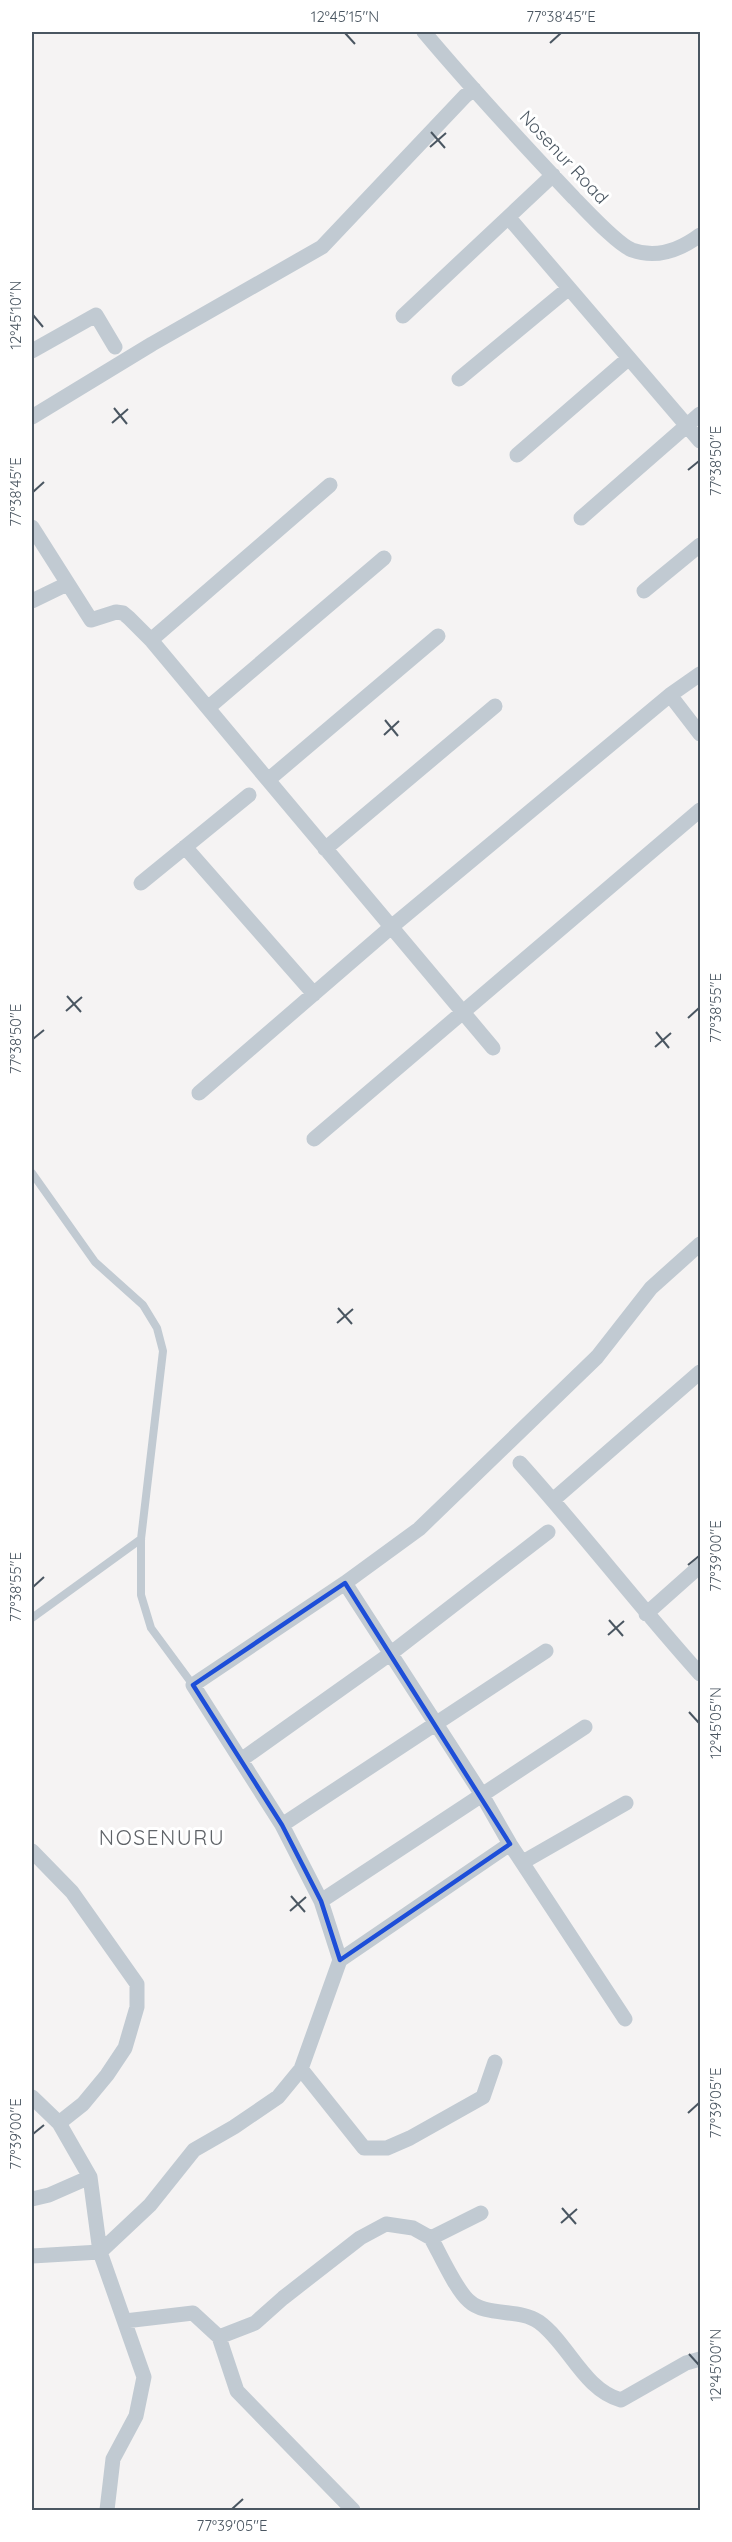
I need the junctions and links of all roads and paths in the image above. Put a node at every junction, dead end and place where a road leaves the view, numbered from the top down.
1 (424, 32) edge
2 (474, 90) junction
3 (553, 175) junction
4 (509, 218) junction
5 (700, 235) edge
6 (569, 288) junction
7 (403, 316) dead end
8 (115, 347) dead end
9 (32, 351) edge
10 (629, 358) junction
11 (459, 379) dead end
12 (700, 414) edge
13 (32, 417) edge
14 (688, 426) junction
15 (700, 441) edge
16 (518, 455) dead end
17 (330, 485) dead end
18 (581, 518) dead end
19 (32, 526) edge
20 (700, 545) edge
21 (384, 558) dead end
22 (67, 584) junction
23 (644, 591) dead end
24 (32, 601) edge
25 (438, 636) dead end
26 (151, 640) junction
27 (700, 674) edge
28 (670, 695) junction
29 (495, 706) dead end
30 (209, 707) junction
31 (700, 734) edge
32 (268, 780) junction
33 (249, 795) dead end
34 (700, 810) edge
35 (185, 847) junction
36 (325, 849) junction
37 (141, 883) dead end
38 (390, 928) junction
39 (314, 994) junction
40 (461, 1011) junction
41 (493, 1048) dead end
42 (199, 1093) dead end
43 (314, 1139) dead end
44 (32, 1173) edge
45 (700, 1244) edge
46 (700, 1372) edge
47 (520, 1463) dead end
48 (553, 1500) junction
49 (548, 1532) dead end
50 (141, 1539) junction
51 (700, 1566) edge
52 (345, 1583) junction
53 (646, 1614) junction
54 (32, 1618) edge
55 (546, 1651) dead end
56 (390, 1654) junction
57 (700, 1674) edge
58 (193, 1685) junction
59 (437, 1725) junction
60 (585, 1727) dead end
61 (241, 1760) junction
62 (482, 1795) junction
63 (626, 1803) dead end
64 (282, 1826) junction
65 (510, 1844) junction
66 (32, 1851) edge
67 (523, 1862) junction
68 (321, 1901) junction
69 (340, 1960) junction
70 (625, 2019) dead end
71 (495, 2062) dead end
72 (301, 2069) junction
73 (32, 2097) edge
74 (59, 2123) junction
75 (90, 2176) junction
76 (32, 2199) edge
77 (481, 2213) dead end
78 (431, 2238) junction
79 (100, 2252) junction
80 (32, 2256) edge
81 (125, 2320) junction
82 (219, 2337) junction
83 (700, 2359) edge
84 (107, 2511) edge
85 (353, 2511) edge

1 - 2 street, Nosenur Road
2 - 3 street, Nosenur Road
2 - 13 street
3 - 4 street
3 - 5 street, Nosenur Road
4 - 6 street
4 - 7 street
6 - 10 street
6 - 11 street
8 - 9 street
10 - 14 street
10 - 16 street
12 - 14 street
14 - 15 street
14 - 18 street
17 - 26 street
19 - 22 street
20 - 23 street
21 - 30 street
22 - 24 street
22 - 26 street
25 - 32 street
26 - 30 street
27 - 28 street
28 - 31 street
28 - 38 street
29 - 36 street
30 - 32 street
32 - 36 street
33 - 35 street
34 - 40 street
35 - 37 street
35 - 39 street
36 - 38 street
38 - 39 street
38 - 40 street
39 - 42 street
40 - 41 street
40 - 43 street
44 - 50 lane
45 - 52 street
46 - 48 street
47 - 48 street
48 - 53 street
49 - 56 street
50 - 54 lane
50 - 58 lane
51 - 53 street
52 - 56 street
52 - 58 street
53 - 57 street
55 - 59 street
56 - 59 street
56 - 61 street
58 - 61 street
59 - 62 street
59 - 64 street
60 - 62 street
61 - 64 street
62 - 65 street
62 - 68 street
63 - 67 street
64 - 68 street
65 - 67 street
65 - 69 street
66 - 74 street
67 - 70 street
68 - 69 street
69 - 72 street
71 - 72 street
72 - 79 street
73 - 74 street
74 - 75 street
75 - 76 street
75 - 79 street
77 - 78 street
78 - 82 street
78 - 83 street
79 - 80 street
79 - 81 street
81 - 82 street
81 - 84 street
82 - 85 street

